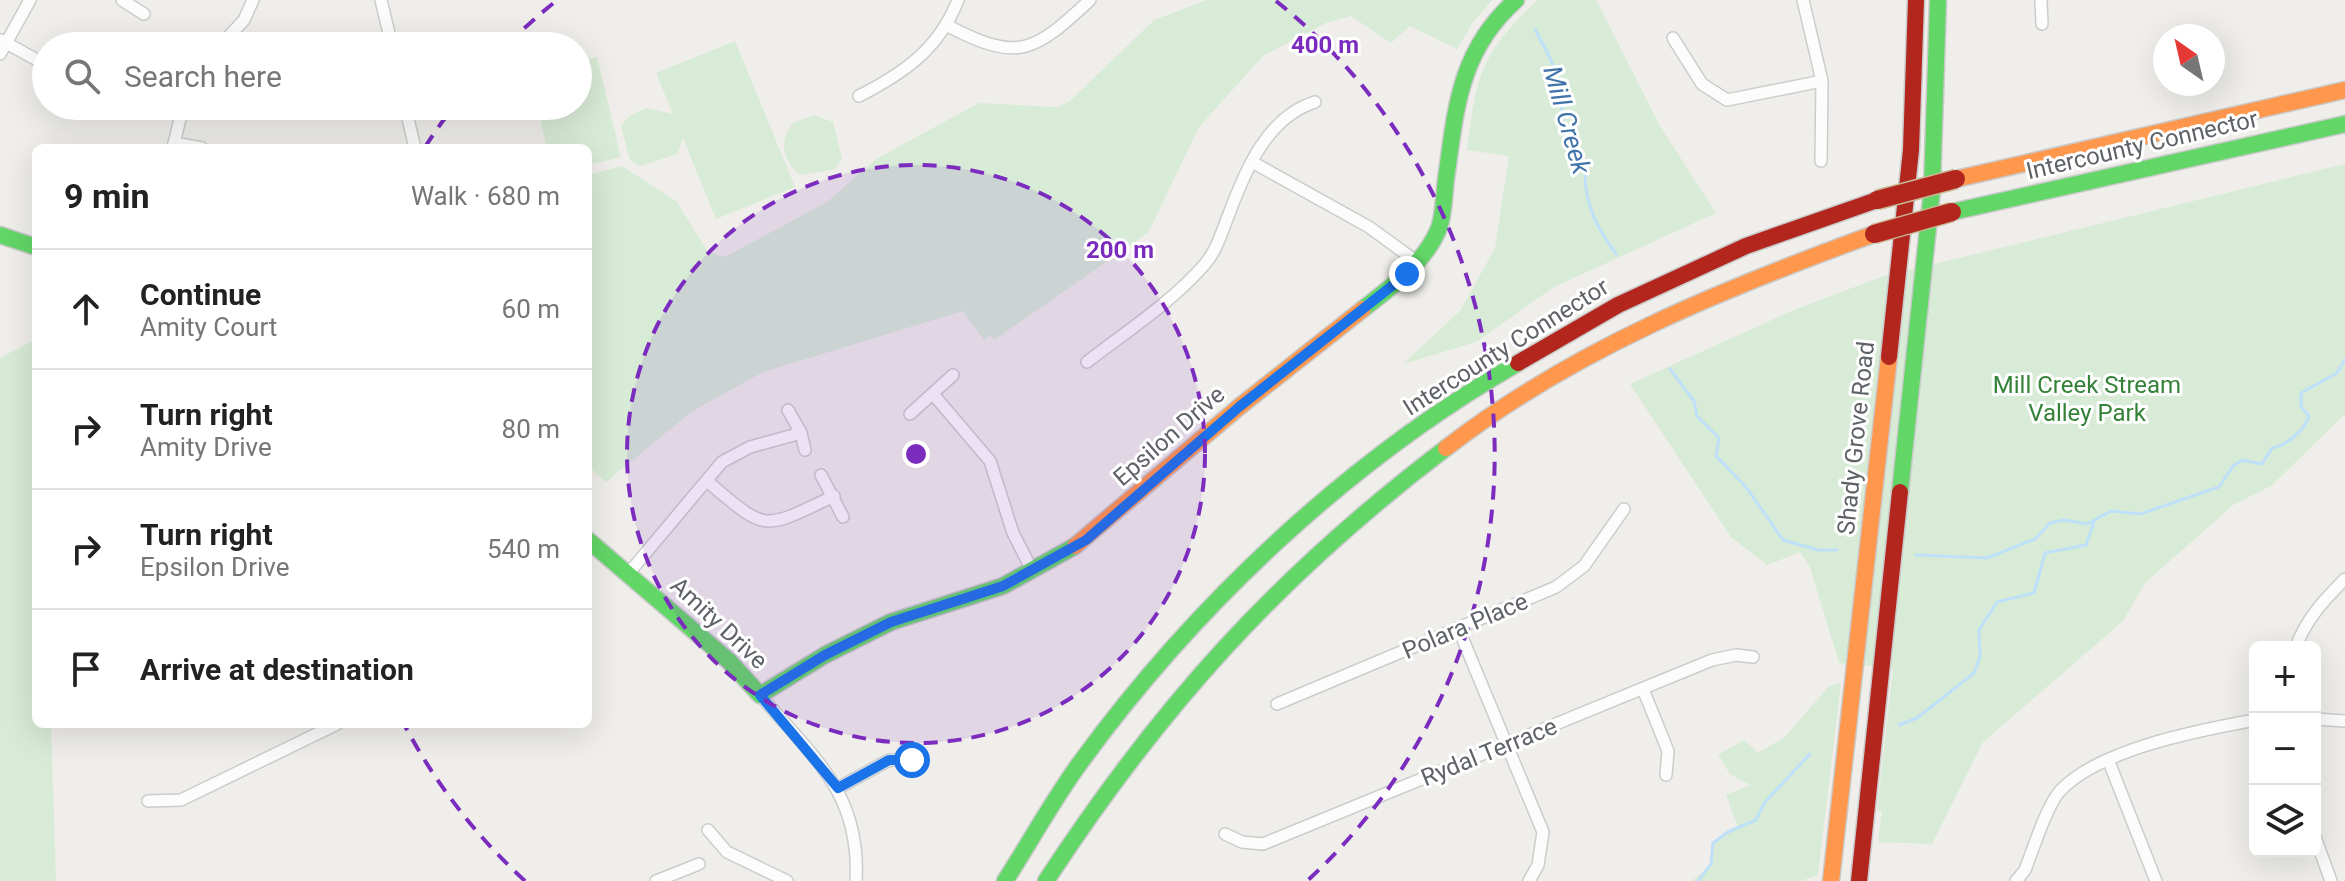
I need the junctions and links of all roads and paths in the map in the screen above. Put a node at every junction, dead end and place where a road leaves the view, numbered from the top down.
1 (30, 0) edge
2 (122, 0) edge
3 (253, 0) edge
4 (381, 0) edge
5 (958, 0) edge
6 (1090, 0) edge
7 (1516, 0) edge
8 (1803, 0) edge
9 (1916, 0) edge
10 (1938, 0) edge
11 (2041, 0) edge
12 (144, 14) dead end
13 (2042, 24) dead end
14 (948, 26) junction
15 (233, 32) edge
16 (389, 32) edge
17 (1673, 38) dead end
18 (3, 40) edge
19 (0, 54) edge
20 (32, 57) edge
21 (1822, 81) junction
22 (2345, 90) edge
23 (859, 96) dead end
24 (1315, 102) dead end
25 (179, 120) edge
26 (408, 120) edge
27 (2345, 124) edge
28 (173, 144) edge
29 (414, 144) edge
30 (1821, 161) dead end
31 (1252, 162) junction
32 (0, 235) edge
33 (32, 246) edge
34 (1417, 262) junction
35 (1087, 362) dead end
36 (953, 375) dead end
37 (933, 394) junction
38 (788, 410) dead end
39 (910, 414) dead end
40 (801, 433) junction
41 (805, 450) dead end
42 (821, 475) dead end
43 (707, 481) junction
44 (834, 496) junction
45 (1624, 509) dead end
46 (843, 517) dead end
47 (592, 543) edge
48 (1033, 572) junction
49 (628, 574) junction
50 (2345, 579) edge
51 (1459, 630) junction
52 (2298, 641) edge
53 (1753, 657) dead end
54 (1643, 689) junction
55 (760, 695) junction
56 (1277, 704) dead end
57 (2321, 719) edge
58 (2249, 721) edge
59 (2345, 721) edge
60 (329, 728) edge
61 (1505, 745) junction
62 (912, 760) dead end
63 (2109, 762) junction
64 (1666, 775) dead end
65 (838, 788) junction
66 (148, 801) dead end
67 (708, 830) dead end
68 (1225, 834) dead end
69 (2321, 854) edge
70 (699, 864) dead end
71 (656, 881) edge
72 (787, 881) edge
73 (856, 881) edge
74 (1005, 881) edge
75 (1046, 881) edge
76 (1529, 881) edge
77 (1831, 881) edge
78 (1859, 881) edge
79 (2016, 881) edge
80 (2156, 881) edge
81 (2331, 881) edge

1 - 18 street
2 - 12 street
3 - 15 street
4 - 16 street
5 - 14 street
6 - 14 street
7 - 34 main road, Epsilon Drive
8 - 21 street
9 - 77 main road, Shady Grove Road
10 - 78 main road, Shady Grove Road
11 - 13 street
14 - 23 street
17 - 21 street
18 - 19 street
18 - 20 street
21 - 30 street
22 - 74 main road, Intercounty Connector, bridge
24 - 31 street
25 - 28 street
26 - 29 street
27 - 75 main road, Intercounty Connector, bridge
31 - 34 street
31 - 35 street
32 - 33 main road
34 - 48 main road, Epsilon Drive
36 - 37 street
37 - 39 street
37 - 48 street
38 - 40 street
40 - 41 street
40 - 43 street
42 - 44 street
43 - 44 street
43 - 49 street
44 - 46 street
45 - 51 street, Polara Place
47 - 49 main road, Amity Drive
48 - 55 main road, Epsilon Drive
49 - 55 main road, Amity Drive
50 - 52 street
51 - 56 street, Polara Place
51 - 61 street
53 - 54 street, Rydal Terrace
54 - 61 street, Rydal Terrace
54 - 64 street
55 - 65 street, Amity Drive
57 - 59 street
58 - 63 street
60 - 66 street
61 - 68 street, Rydal Terrace
61 - 76 street
62 - 65 street
63 - 79 street
63 - 80 street
65 - 73 street, Amity Drive
67 - 72 street
69 - 81 street
70 - 71 street

